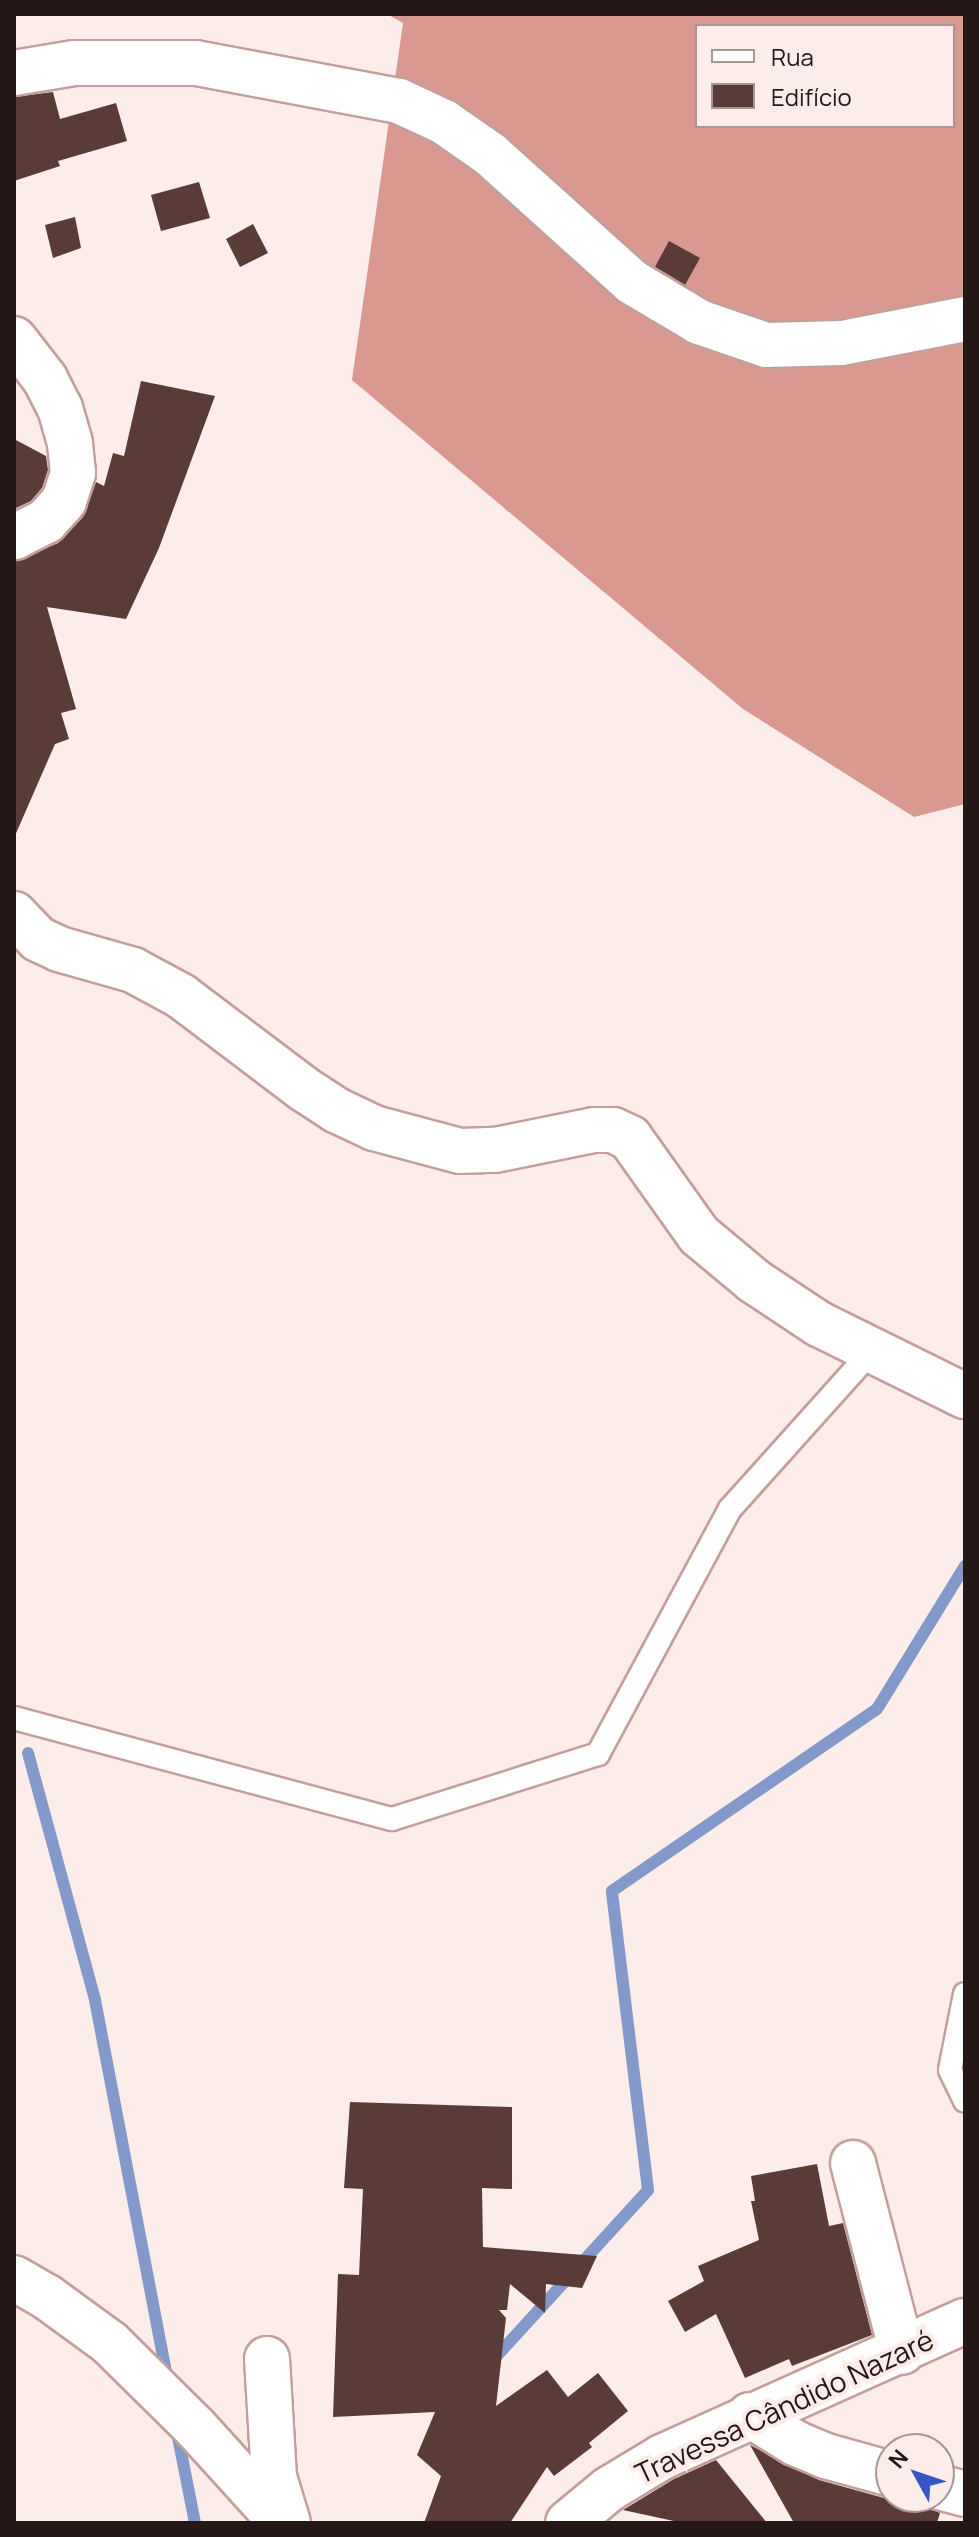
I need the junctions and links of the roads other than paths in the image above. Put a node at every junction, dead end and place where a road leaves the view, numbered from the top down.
1 (14, 73) edge
2 (965, 319) edge
3 (14, 339) edge
4 (14, 537) edge
5 (14, 914) edge
6 (872, 1351) junction
7 (965, 1396) edge
8 (14, 1718) edge
9 (965, 1994) edge
10 (965, 2101) edge
11 (853, 2163) dead end
12 (14, 2278) edge
13 (965, 2321) edge
14 (902, 2352) junction
15 (267, 2359) dead end
16 (750, 2415) junction
17 (875, 2470) edge
18 (285, 2523) edge
19 (568, 2523) edge

1 - 2 street
3 - 4 street
5 - 6 street
6 - 7 street
6 - 8 lane
9 - 10 lane
11 - 14 street
12 - 18 street
13 - 14 street, Travessa Cândido Nazaré
14 - 16 street, Travessa Cândido Nazaré
15 - 18 street
16 - 17 street
16 - 19 street, Travessa Cândido Nazaré

